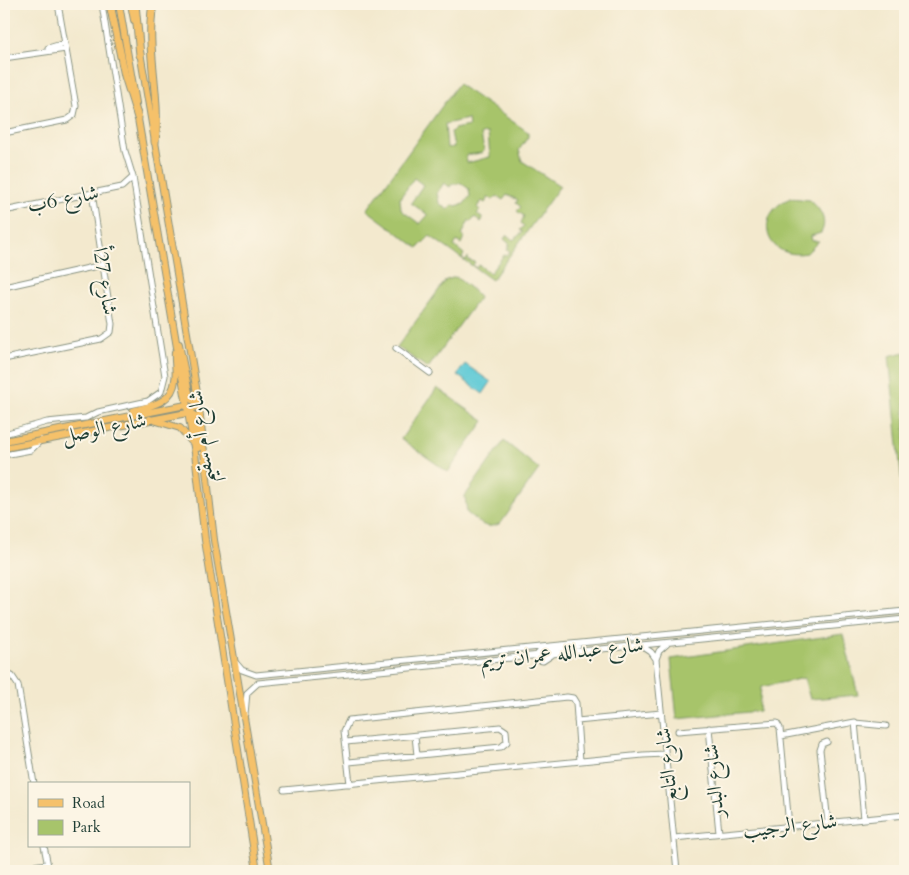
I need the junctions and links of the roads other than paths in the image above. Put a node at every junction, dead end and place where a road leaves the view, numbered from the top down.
1 (58, 4) edge
2 (102, 4) edge
3 (110, 4) edge
4 (119, 4) edge
5 (131, 4) edge
6 (135, 4) edge
7 (153, 4) edge
8 (65, 46) junction
9 (140, 55) junction
10 (4, 58) edge
11 (138, 118) junction
12 (4, 133) edge
13 (155, 142) junction
14 (133, 177) junction
15 (122, 187) junction
16 (135, 193) junction
17 (90, 194) junction
18 (4, 211) edge
19 (102, 267) junction
20 (4, 287) edge
21 (176, 337) junction
22 (177, 346) junction
23 (396, 348) dead end
24 (4, 360) edge
25 (430, 373) dead end
26 (198, 399) junction
27 (186, 405) junction
28 (190, 415) junction
29 (120, 418) junction
30 (150, 419) junction
31 (4, 434) edge
32 (15, 438) junction
33 (41, 440) junction
34 (4, 441) edge
35 (4, 448) edge
36 (195, 454) junction
37 (4, 455) edge
38 (206, 476) junction
39 (905, 611) edge
40 (905, 619) edge
41 (595, 641) junction
42 (669, 643) junction
43 (639, 646) junction
44 (536, 656) junction
45 (233, 658) junction
46 (656, 659) junction
47 (4, 674) edge
48 (661, 713) junction
49 (245, 717) junction
50 (577, 721) junction
51 (855, 723) junction
52 (886, 726) dead end
53 (708, 728) junction
54 (678, 731) dead end
55 (415, 736) junction
56 (780, 736) junction
57 (346, 742) junction
58 (827, 742) dead end
59 (665, 753) junction
60 (416, 755) junction
61 (582, 761) junction
62 (349, 764) junction
63 (34, 782) edge
64 (352, 784) junction
65 (284, 790) dead end
66 (905, 815) edge
67 (864, 819) junction
68 (828, 822) junction
69 (789, 826) junction
70 (719, 833) junction
71 (674, 838) junction
72 (44, 848) edge
73 (47, 862) junction
74 (4, 870) edge
75 (49, 871) edge
76 (257, 871) edge
77 (270, 871) edge
78 (677, 871) edge

1 - 8 street
2 - 14 street
3 - 11 highway
4 - 11 main road, شارع أم سقيم
5 - 9 main road, شارع أم سقيم
6 - 9 highway
7 - 13 highway
8 - 10 street
8 - 12 street
9 - 13 main road, شارع أم سقيم
11 - 21 main road, شارع أم سقيم
13 - 26 main road, شارع أم سقيم
14 - 15 street, شارع 6ب
14 - 16 street
15 - 16 street, شارع 6ب
15 - 17 street, شارع 6ب
16 - 31 street
17 - 18 street, شارع 6ب
17 - 19 street, شارع 27أ
19 - 20 street
19 - 24 street, شارع 27أ
21 - 22 main road, شارع أم سقيم
21 - 26 main road
22 - 27 main road, شارع أم سقيم
22 - 29 main road
23 - 25 street
26 - 28 main road
26 - 38 main road, شارع أم سقيم
27 - 28 main road, شارع أم سقيم
27 - 29 main road, شارع الوصل
28 - 30 main road, شارع الوصل
28 - 36 main road, شارع أم سقيم
28 - 38 main road
29 - 32 main road, شارع الوصل
30 - 33 main road, شارع الوصل
30 - 36 main road
31 - 32 main road
32 - 34 main road, شارع الوصل
33 - 35 main road, شارع الوصل
33 - 37 street
36 - 76 main road, شارع أم سقيم
38 - 45 main road, شارع أم سقيم
39 - 41 street, شارع عبدالله عمران تريم
40 - 42 street, شارع عبدالله عمران تريم
41 - 44 street
41 - 45 street, شارع عبدالله عمران تريم
42 - 43 street, شارع عبدالله عمران تريم
42 - 46 street
43 - 44 street, شارع عبدالله عمران تريم
43 - 46 street
44 - 49 street, شارع عبدالله عمران تريم
45 - 49 main road, شارع أم سقيم
46 - 48 street, شارع التابع
47 - 63 street
48 - 50 street
48 - 59 street, شارع التابع
49 - 77 main road, شارع أم سقيم
50 - 57 street
50 - 61 street
51 - 52 street
51 - 56 street
51 - 67 street
53 - 54 street
53 - 56 street
53 - 70 street, شارع البدر
55 - 57 street
55 - 60 street
55 - 60 street
56 - 69 street
57 - 62 street
58 - 68 street
59 - 61 street
59 - 71 street, شارع التابع
60 - 62 street
61 - 64 street
62 - 64 street
64 - 65 street
66 - 67 street, شارع الرجيب
67 - 68 street, شارع الرجيب
68 - 69 street, شارع الرجيب
69 - 70 street, شارع الرجيب
70 - 71 street, شارع الرجيب
71 - 78 street, شارع التابع
72 - 73 street
73 - 74 street
73 - 75 street

